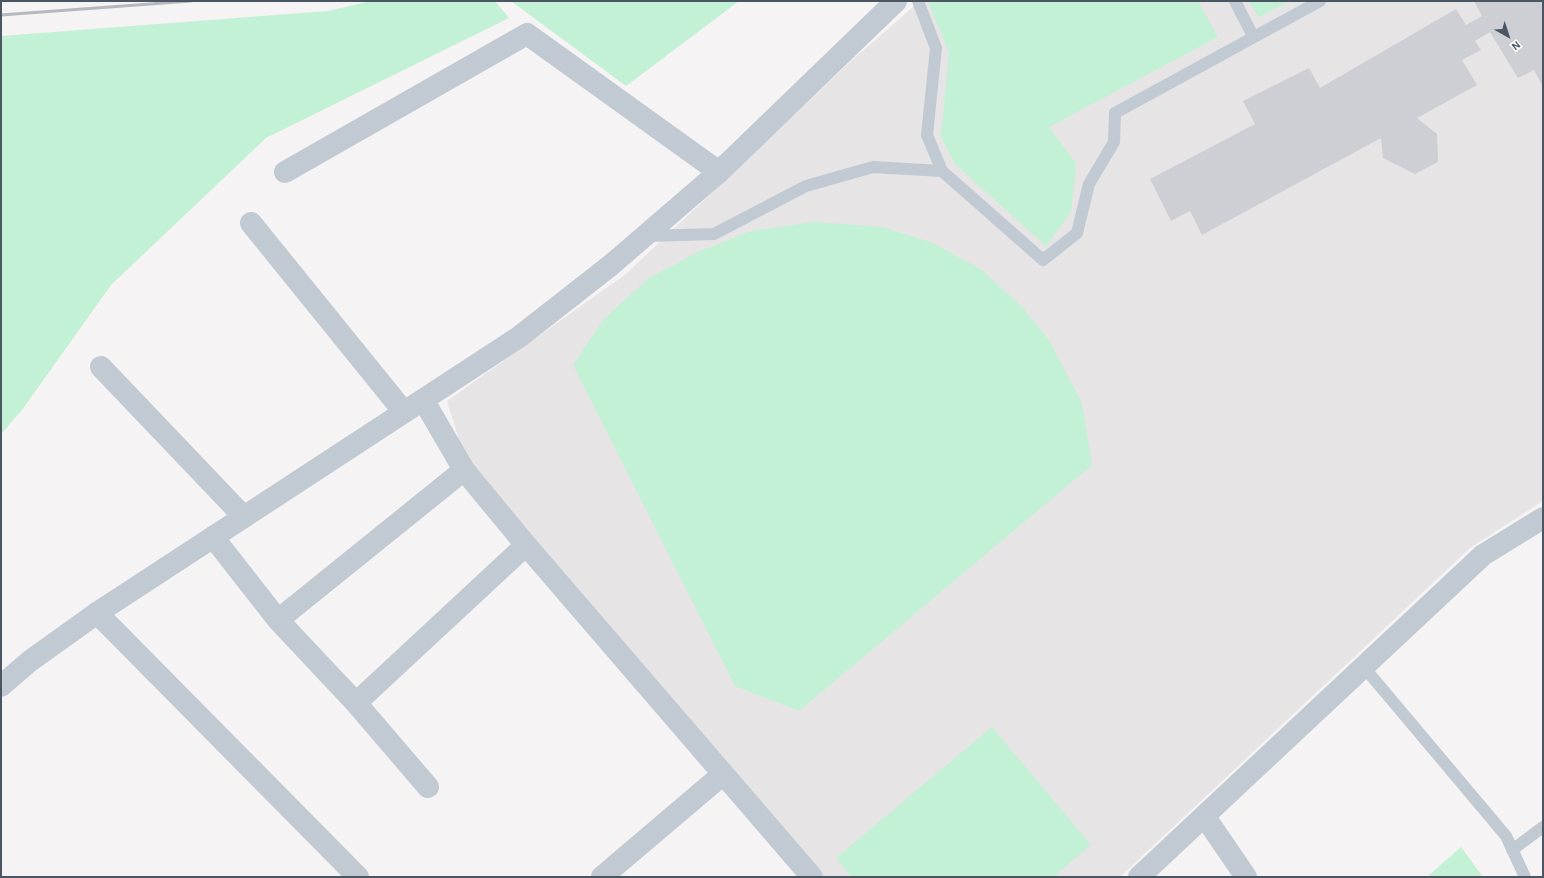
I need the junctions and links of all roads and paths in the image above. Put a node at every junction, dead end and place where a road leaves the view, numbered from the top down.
1 (896, 1) edge
2 (918, 1) edge
3 (1235, 1) edge
4 (1320, 1) edge
5 (1253, 36) junction
6 (942, 171) junction
7 (285, 172) dead end
8 (719, 172) junction
9 (251, 222) dead end
10 (645, 236) junction
11 (101, 367) dead end
12 (424, 401) junction
13 (404, 412) junction
14 (464, 470) junction
15 (244, 517) junction
16 (1543, 518) edge
17 (213, 537) junction
18 (526, 545) junction
19 (97, 613) junction
20 (278, 620) junction
21 (1363, 666) junction
22 (1, 686) edge
23 (356, 703) junction
24 (722, 775) junction
25 (428, 787) dead end
26 (1204, 817) junction
27 (1543, 827) edge
28 (1512, 850) junction
29 (358, 877) edge
30 (602, 877) edge
31 (812, 877) edge
32 (1139, 877) edge
33 (1246, 877) edge
34 (1525, 877) edge

1 - 8 street
2 - 6 lane
3 - 5 lane
4 - 5 lane
5 - 6 lane
6 - 10 lane
7 - 8 street
8 - 10 street
9 - 13 street
10 - 12 street
11 - 15 street
12 - 13 street
12 - 14 street
13 - 15 street
14 - 18 street
14 - 20 street
15 - 17 street
16 - 21 street
17 - 19 street
17 - 20 street
18 - 23 street
18 - 24 street
19 - 22 street
19 - 29 street
20 - 23 street
21 - 26 street
21 - 28 lane
23 - 25 street
24 - 30 street
24 - 31 street
26 - 32 street
26 - 33 street
27 - 28 lane
28 - 34 lane

